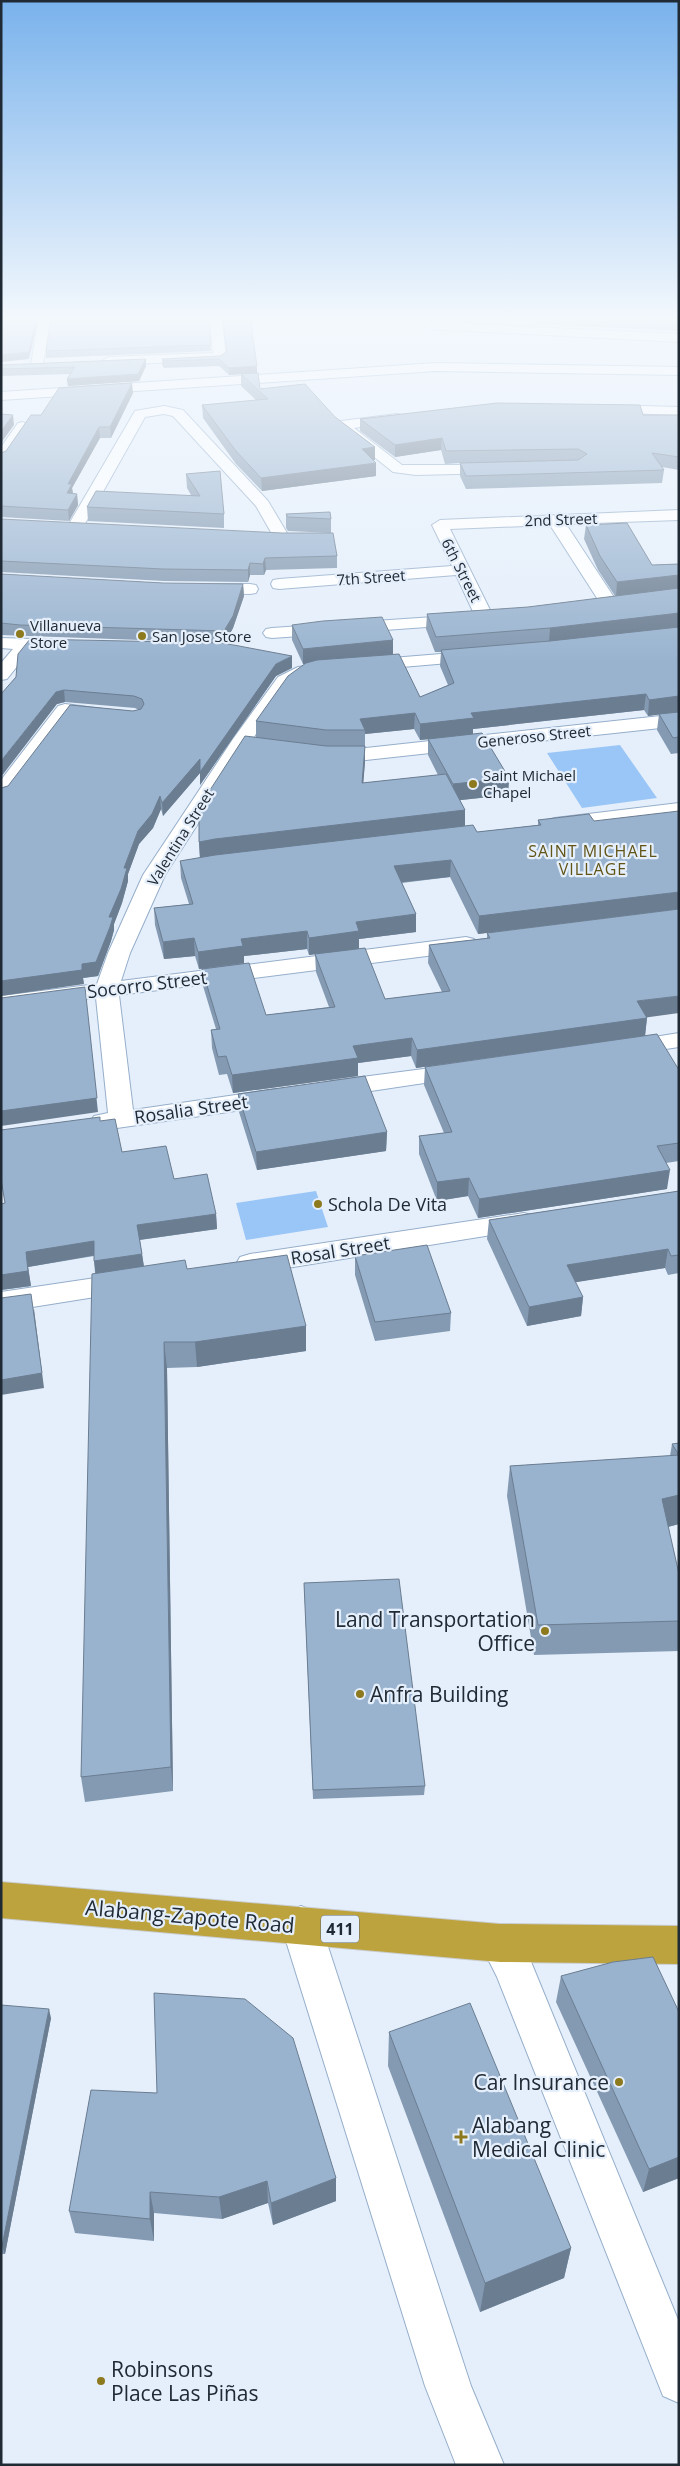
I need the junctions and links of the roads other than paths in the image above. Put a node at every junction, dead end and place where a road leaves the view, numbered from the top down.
1 (18, 433) edge
2 (129, 433) edge
3 (197, 433) edge
4 (351, 433) edge
5 (1, 458) edge
6 (514, 469) edge
7 (555, 520) junction
8 (676, 522) edge
9 (442, 524) joint
10 (56, 528) edge
11 (74, 529) junction
12 (94, 530) edge
13 (262, 537) edge
14 (282, 538) junction
15 (300, 538) edge
16 (463, 570) junction
17 (279, 584) dead end
18 (193, 588) edge
19 (250, 589) dead end
20 (630, 602) edge
21 (610, 605) junction
22 (592, 607) edge
23 (272, 633) dead end
24 (1, 643) edge
25 (26, 644) junction
26 (82, 646) edge
27 (500, 654) edge
28 (1, 675) edge
29 (124, 716) edge
30 (679, 720) edge
31 (307, 752) edge
32 (1, 794) edge
33 (679, 810) edge
34 (531, 827) edge
35 (184, 869) edge
36 (154, 875) junction
37 (486, 942) edge
38 (107, 989) junction
39 (1, 1002) edge
40 (679, 1040) edge
41 (601, 1051) edge
42 (484, 1068) edge
43 (121, 1119) junction
44 (84, 1124) edge
45 (544, 1218) edge
46 (225, 1268) edge
47 (157, 1278) edge
48 (1, 1302) edge
49 (1, 1900) edge
50 (300, 1925) junction
51 (517, 1943) junction
52 (679, 1945) edge
53 (679, 2380) edge
54 (480, 2465) edge

1 - 5 street
2 - 11 street
3 - 14 street
4 - 6 street
7 - 8 street, 2nd Street
7 - 9 street, 2nd Street
7 - 21 street
9 - 16 street, 6th Street
10 - 11 street
11 - 12 street
13 - 14 street
14 - 15 street
16 - 17 street, 7th Street
16 - 23 street, 6th Street
18 - 19 street
20 - 21 street
21 - 22 street
24 - 25 street
25 - 26 street
25 - 28 street
27 - 36 street, Valentina Street
29 - 32 street
30 - 31 street, Generoso Street
33 - 34 street
35 - 36 street
36 - 38 street, Valentina Street
37 - 38 street, Socorro Street
38 - 39 street, Socorro Street
38 - 43 street, Valentina Street
40 - 41 street
42 - 43 street, Rosalia Street
43 - 44 street, Rosalia Street
45 - 46 street, Rosal Street
47 - 48 street
49 - 50 highway, Alabang-Zapote Road / 411
50 - 51 highway, Alabang-Zapote Road / 411
50 - 54 street
51 - 52 highway, Alabang-Zapote Road / 411
51 - 53 street

